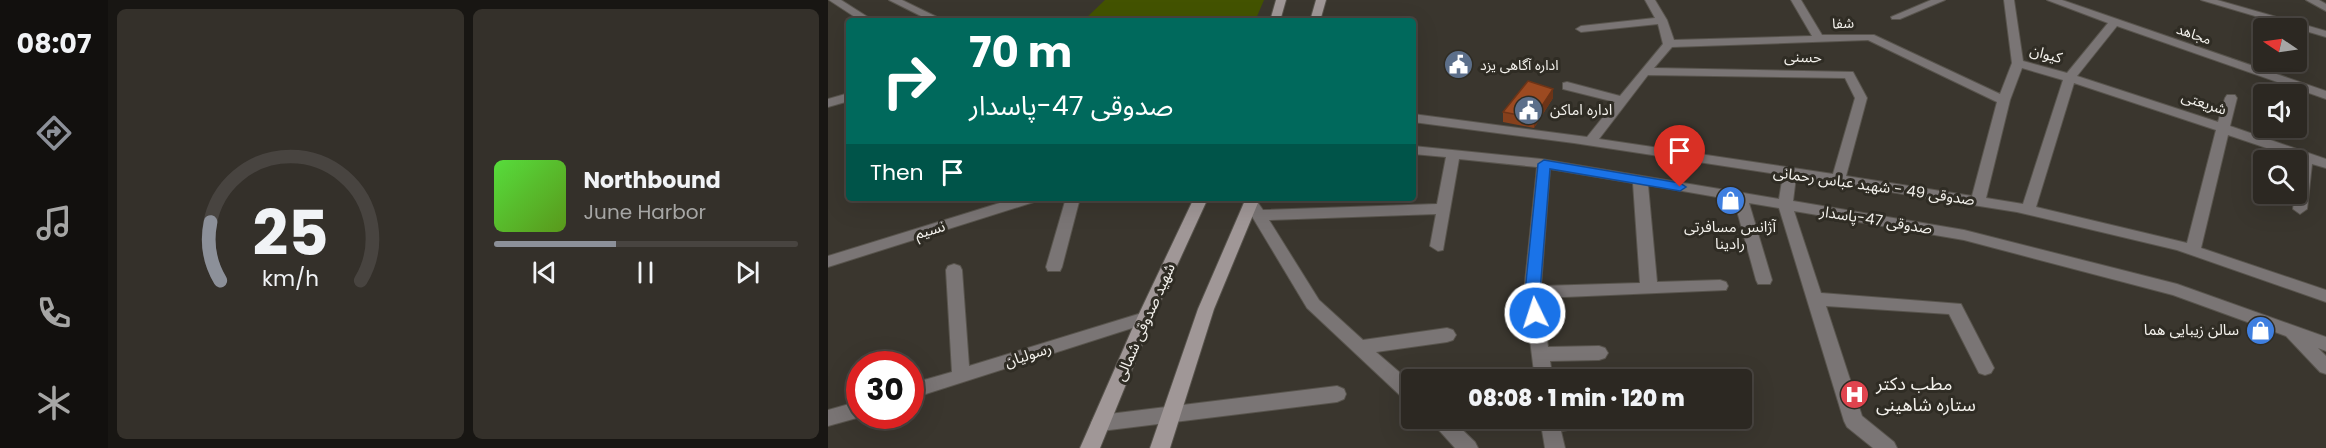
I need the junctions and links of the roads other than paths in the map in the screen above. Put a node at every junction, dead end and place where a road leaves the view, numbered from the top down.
1 (894, 0) edge
2 (1281, 0) edge
3 (1321, 0) edge
4 (1650, 0) edge
5 (1796, 0) edge
6 (1940, 0) edge
7 (2009, 0) edge
8 (2052, 0) edge
9 (2206, 0) edge
10 (2311, 0) edge
11 (832, 2) edge
12 (2326, 8) edge
13 (1896, 17) dead end
14 (863, 18) edge
15 (928, 18) edge
16 (1276, 18) edge
17 (1316, 18) edge
18 (1662, 20) junction
19 (2115, 22) junction
20 (1581, 29) dead end
21 (2326, 34) edge
22 (1819, 39) junction
23 (1669, 44) junction
24 (2018, 63) junction
25 (1645, 71) junction
26 (2070, 77) junction
27 (1567, 86) dead end
28 (2326, 95) edge
29 (846, 98) edge
30 (2232, 98) dead end
31 (1622, 100) junction
32 (2004, 100) junction
33 (828, 103) edge
34 (1416, 118) edge
35 (2224, 127) junction
36 (1590, 142) junction
37 (1416, 150) edge
38 (2287, 150) edge
39 (1453, 154) junction
40 (2307, 157) edge
41 (1544, 164) junction
42 (2326, 164) edge
43 (1790, 174) junction
44 (1640, 180) junction
45 (1838, 181) junction
46 (1740, 197) junction
47 (1022, 201) edge
48 (1072, 201) edge
49 (1200, 201) edge
50 (1978, 201) junction
51 (1785, 204) junction
52 (2301, 204) edge
53 (1254, 205) edge
54 (1443, 209) junction
55 (2300, 209) dead end
56 (2028, 210) junction
57 (1438, 246) dead end
58 (2193, 250) junction
59 (828, 262) edge
60 (1054, 267) dead end
61 (954, 270) dead end
62 (1764, 280) dead end
63 (1720, 286) dead end
64 (1649, 288) junction
65 (1532, 292) junction
66 (2326, 296) edge
67 (1815, 299) junction
68 (1145, 318) junction
69 (2290, 331) junction
70 (1447, 335) dead end
71 (2326, 344) edge
72 (1361, 347) junction
73 (1599, 353) dead end
74 (1540, 354) junction
75 (2326, 367) edge
76 (1985, 368) dead end
77 (1542, 369) edge
78 (961, 376) junction
79 (1401, 385) edge
80 (924, 388) edge
81 (1337, 394) dead end
82 (846, 413) edge
83 (1171, 415) junction
84 (828, 418) edge
85 (1101, 423) junction
86 (1448, 429) edge
87 (1550, 429) edge
88 (1090, 448) edge
89 (1160, 448) edge
90 (1468, 448) edge
91 (1554, 448) edge
92 (1887, 448) edge

1 - 15 street
2 - 16 main road
3 - 17 main road
4 - 18 street
5 - 22 street
6 - 13 street
7 - 24 street
8 - 19 street, مجاهد
9 - 21 street
10 - 12 street
11 - 14 street
18 - 20 street
18 - 23 street
19 - 26 street
19 - 28 street, مجاهد
22 - 23 street, شفا
22 - 32 street, شفا
23 - 25 street
24 - 26 street, کیوان
24 - 32 street, کیوان
25 - 31 street
25 - 45 street, حسنی
26 - 35 street, شریعتی
26 - 56 street, کیوان
27 - 31 street
29 - 33 street
30 - 35 street
31 - 36 street
32 - 50 street, کیوان
34 - 36 street, صدوقی 49 - شهید عباس رحمانی
35 - 38 street, شریعتی
35 - 58 street
36 - 43 street, صدوقی 49 - شهید عباس رحمانی
37 - 39 street, صدوقی 47-پاسدار
39 - 41 street, صدوقی 47-پاسدار
39 - 54 street
40 - 42 street, شریعتی
41 - 44 street, صدوقی 47-پاسدار
41 - 65 street
43 - 45 street, صدوقی 49 - شهید عباس رحمانی
43 - 51 street
44 - 46 street, صدوقی 47-پاسدار
44 - 64 street
45 - 50 street, صدوقی 49 - شهید عباس رحمانی
46 - 51 street, صدوقی 47-پاسدار
46 - 62 street
47 - 59 street, نسیم
48 - 60 street
49 - 68 main road, شهید صدوقی شمالی
50 - 56 street, صدوقی 49 - شهید عباس رحمانی
51 - 67 street
51 - 69 street, صدوقی 47-پاسدار
52 - 55 street
53 - 54 street
53 - 72 street
53 - 83 main road
54 - 57 street
56 - 58 street, صدوقی 49 - شهید عباس رحمانی
58 - 66 street, صدوقی 49 - شهید عباس رحمانی
61 - 78 street
63 - 64 street
64 - 65 street
65 - 74 street
67 - 76 street
67 - 92 street
68 - 78 street, رسولیان
68 - 85 main road, شهید صدوقی شمالی
69 - 71 street, صدوقی 47-پاسدار
69 - 75 street
70 - 72 street
72 - 79 street
73 - 74 street
74 - 77 street
78 - 80 street, رسولیان
81 - 83 street
82 - 84 street
83 - 85 street
83 - 89 main road
85 - 88 main road, شهید صدوقی شمالی
86 - 90 street
87 - 91 street

